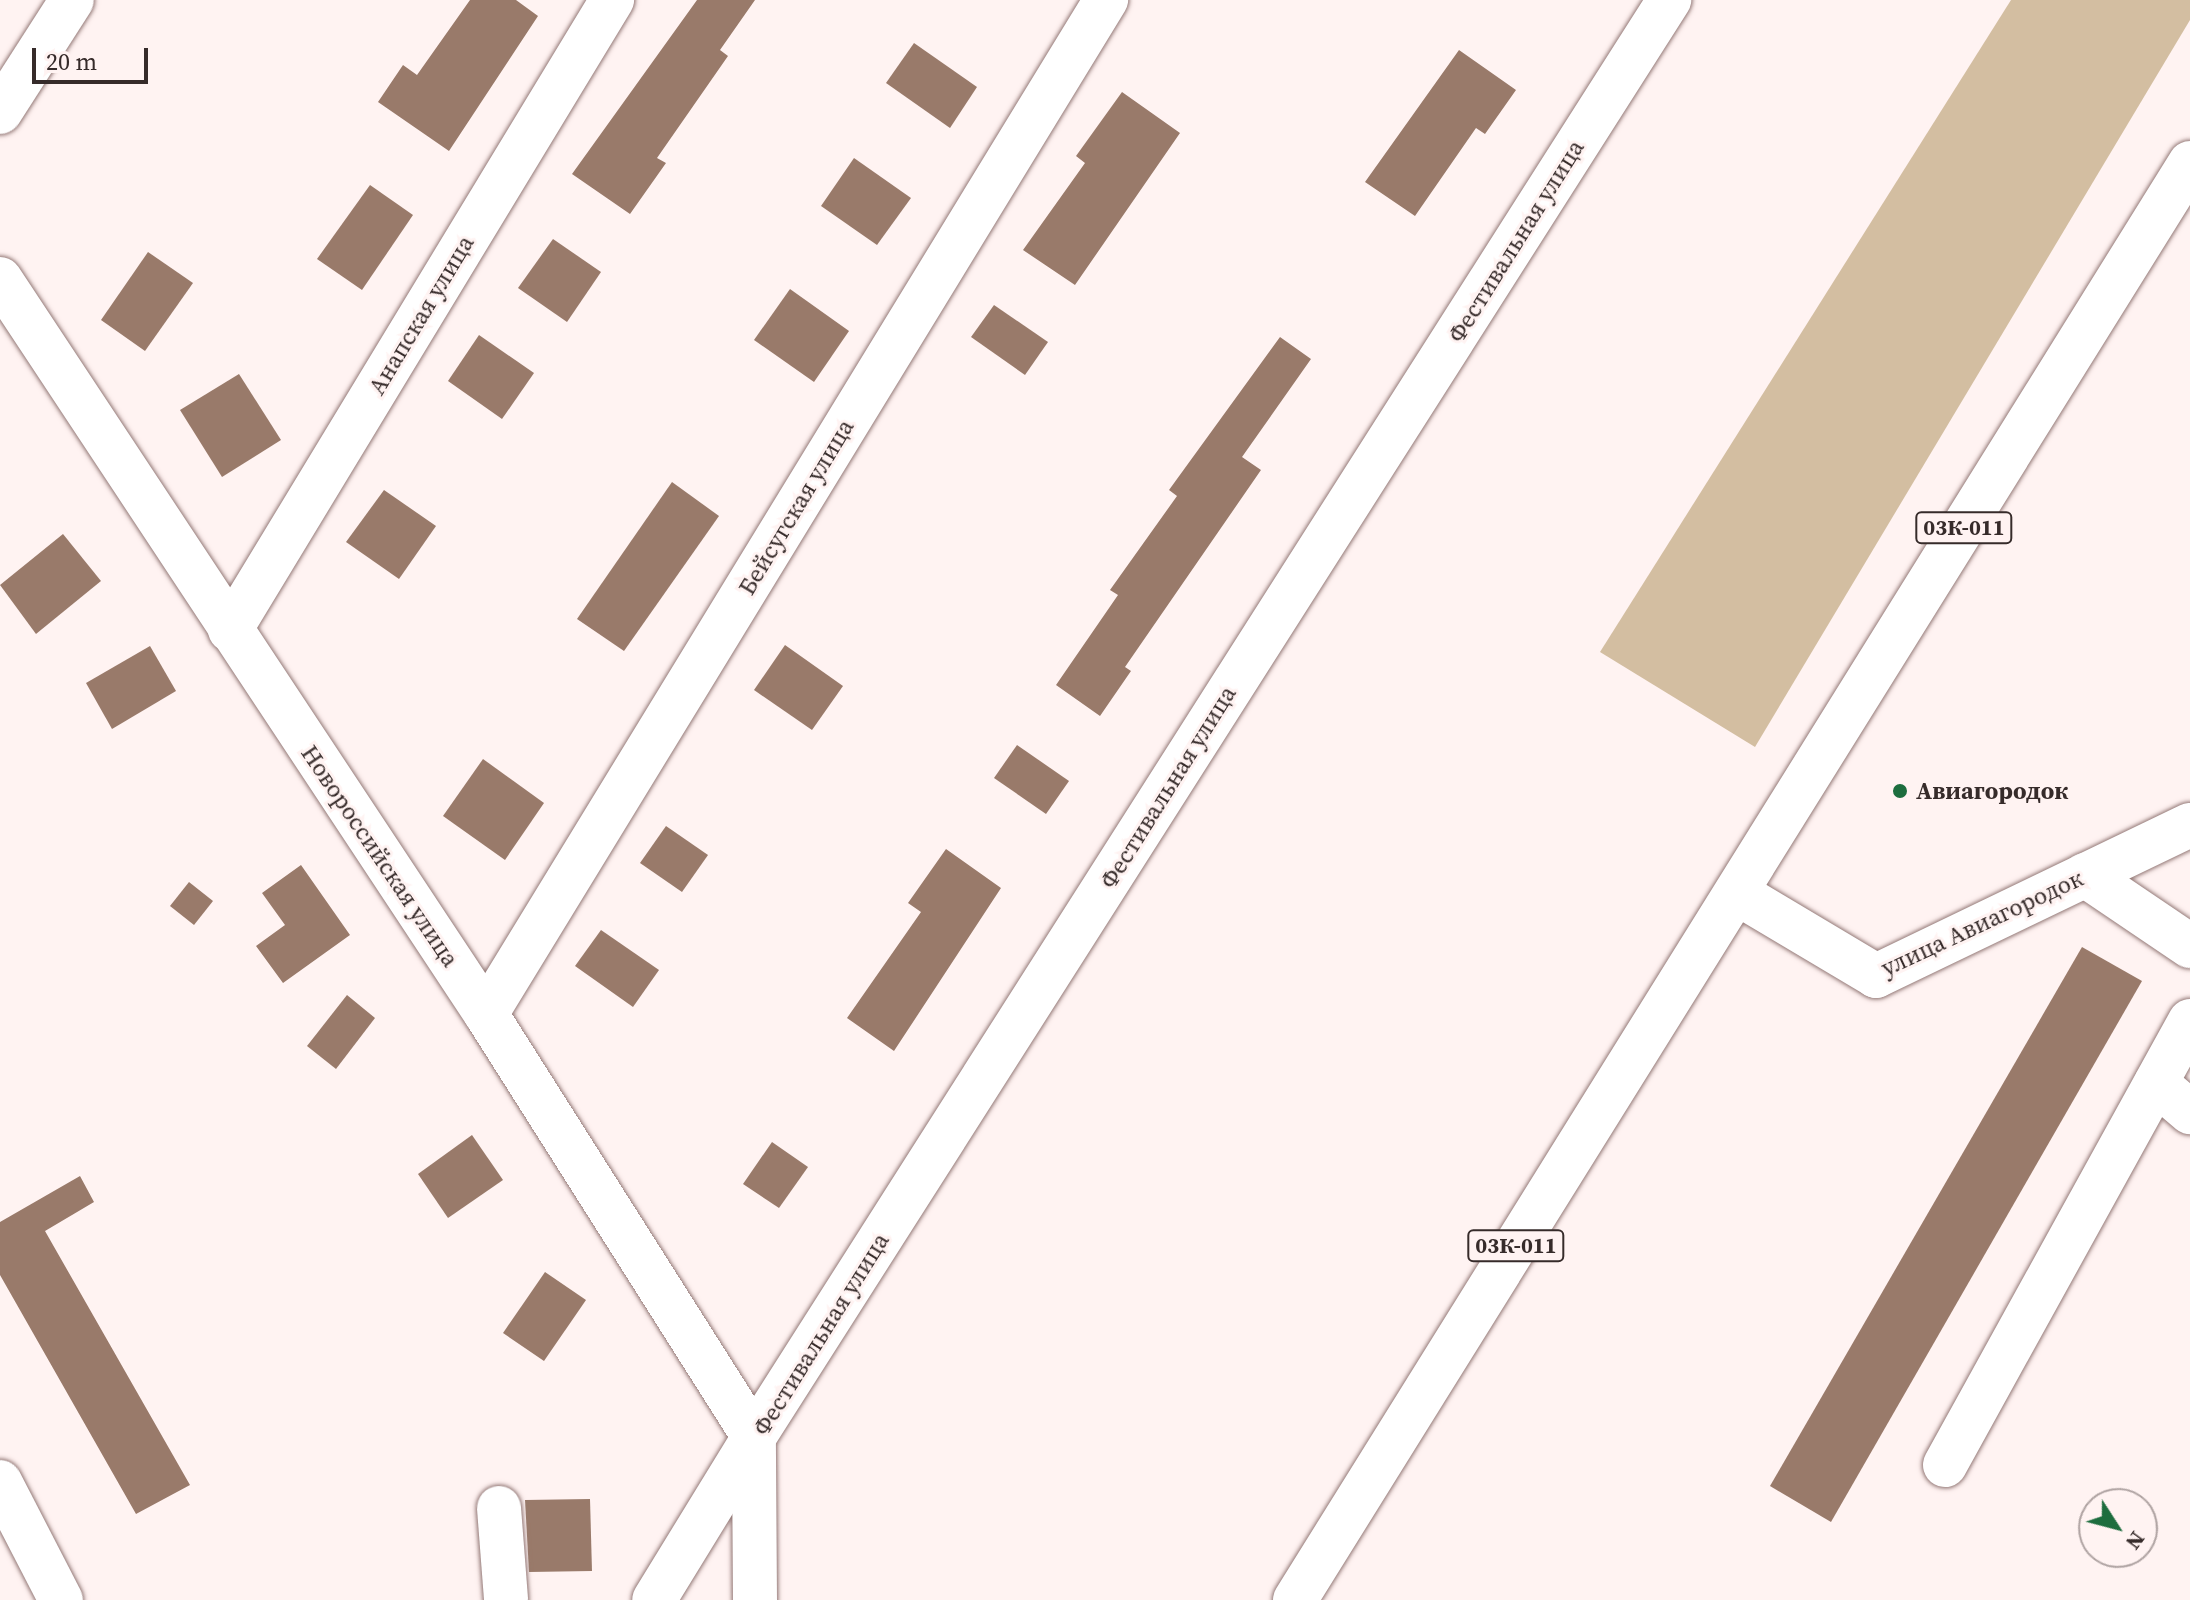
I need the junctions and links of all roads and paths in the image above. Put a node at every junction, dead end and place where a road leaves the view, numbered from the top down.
1 (72, 0) edge
2 (612, 0) edge
3 (1106, 0) edge
4 (1669, 0) edge
5 (0, 112) edge
6 (2190, 163) edge
7 (0, 279) edge
8 (230, 630) junction
9 (2190, 825) edge
10 (2085, 875) junction
11 (1737, 893) junction
12 (2190, 946) edge
13 (486, 1014) junction
14 (2190, 1021) edge
15 (2156, 1083) junction
16 (2190, 1112) edge
17 (754, 1437) junction
18 (1945, 1465) dead end
19 (0, 1482) edge
20 (499, 1508) dead end
21 (61, 1600) edge
22 (506, 1600) edge
23 (654, 1600) edge
24 (755, 1600) edge
25 (1295, 1600) edge

1 - 5 street
2 - 8 street, Анапская улица
3 - 13 street, Бейсугская улица
4 - 17 street, Фестивальная улица
6 - 11 street, 03К-011
7 - 8 street, Новороссийская улица
8 - 13 street, Новороссийская улица
9 - 10 street, улица Авиагородок
10 - 11 street, улица Авиагородок
10 - 12 street
11 - 25 street, 03К-011
13 - 17 street, Новороссийская улица
14 - 15 street
15 - 16 street
15 - 18 street
17 - 23 street
17 - 24 street, Фестивальная улица
19 - 21 street
20 - 22 street

